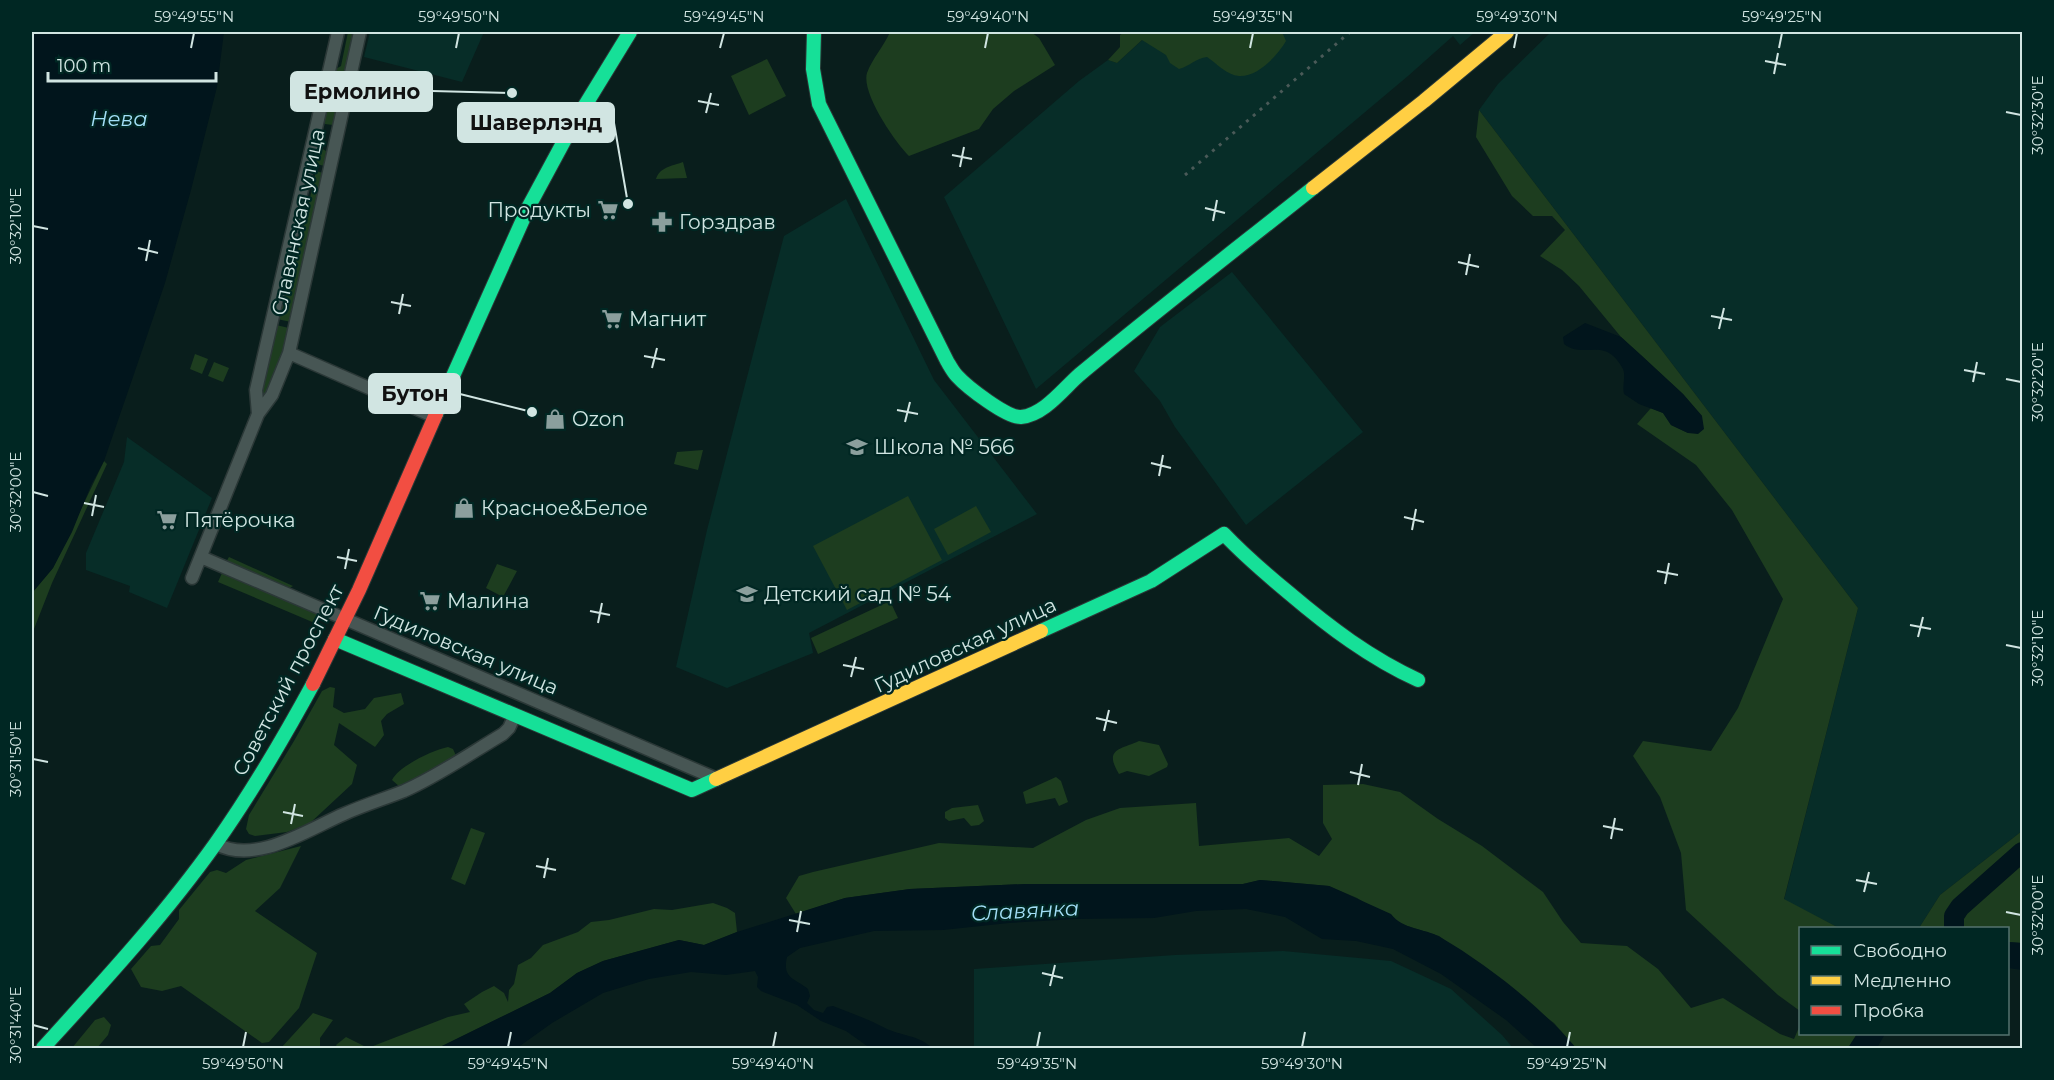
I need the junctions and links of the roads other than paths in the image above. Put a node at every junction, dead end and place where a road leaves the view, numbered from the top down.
1 (338, 32) edge
2 (360, 32) edge
3 (630, 32) edge
4 (814, 32) edge
5 (1507, 32) edge
6 (314, 136) junction
7 (335, 141) junction
8 (289, 353) junction
9 (258, 414) junction
10 (435, 417) junction
11 (201, 557) junction
12 (192, 578) dead end
13 (344, 620) junction
14 (335, 639) junction
15 (1418, 680) dead end
16 (515, 715) junction
17 (717, 779) junction
18 (216, 844) junction
19 (43, 1048) edge

1 - 6 street, Славянская улица
2 - 7 street, Славянская улица
3 - 10 street, Советский проспект
4 - 5 street
6 - 7 street
6 - 9 street, Славянская улица
7 - 8 street, Славянская улица
8 - 9 street, Славянская улица
8 - 10 street
9 - 11 street, Славянская улица
10 - 13 street, Советский проспект
11 - 12 street, Славянская улица
11 - 13 street, Гудиловская улица
13 - 14 street, Советский проспект
13 - 17 street, Гудиловская улица
14 - 16 street, Гудиловская улица
14 - 18 street, Советский проспект
15 - 17 street, Гудиловская улица
16 - 17 street, Гудиловская улица
16 - 18 street
18 - 19 street, Советский проспект

